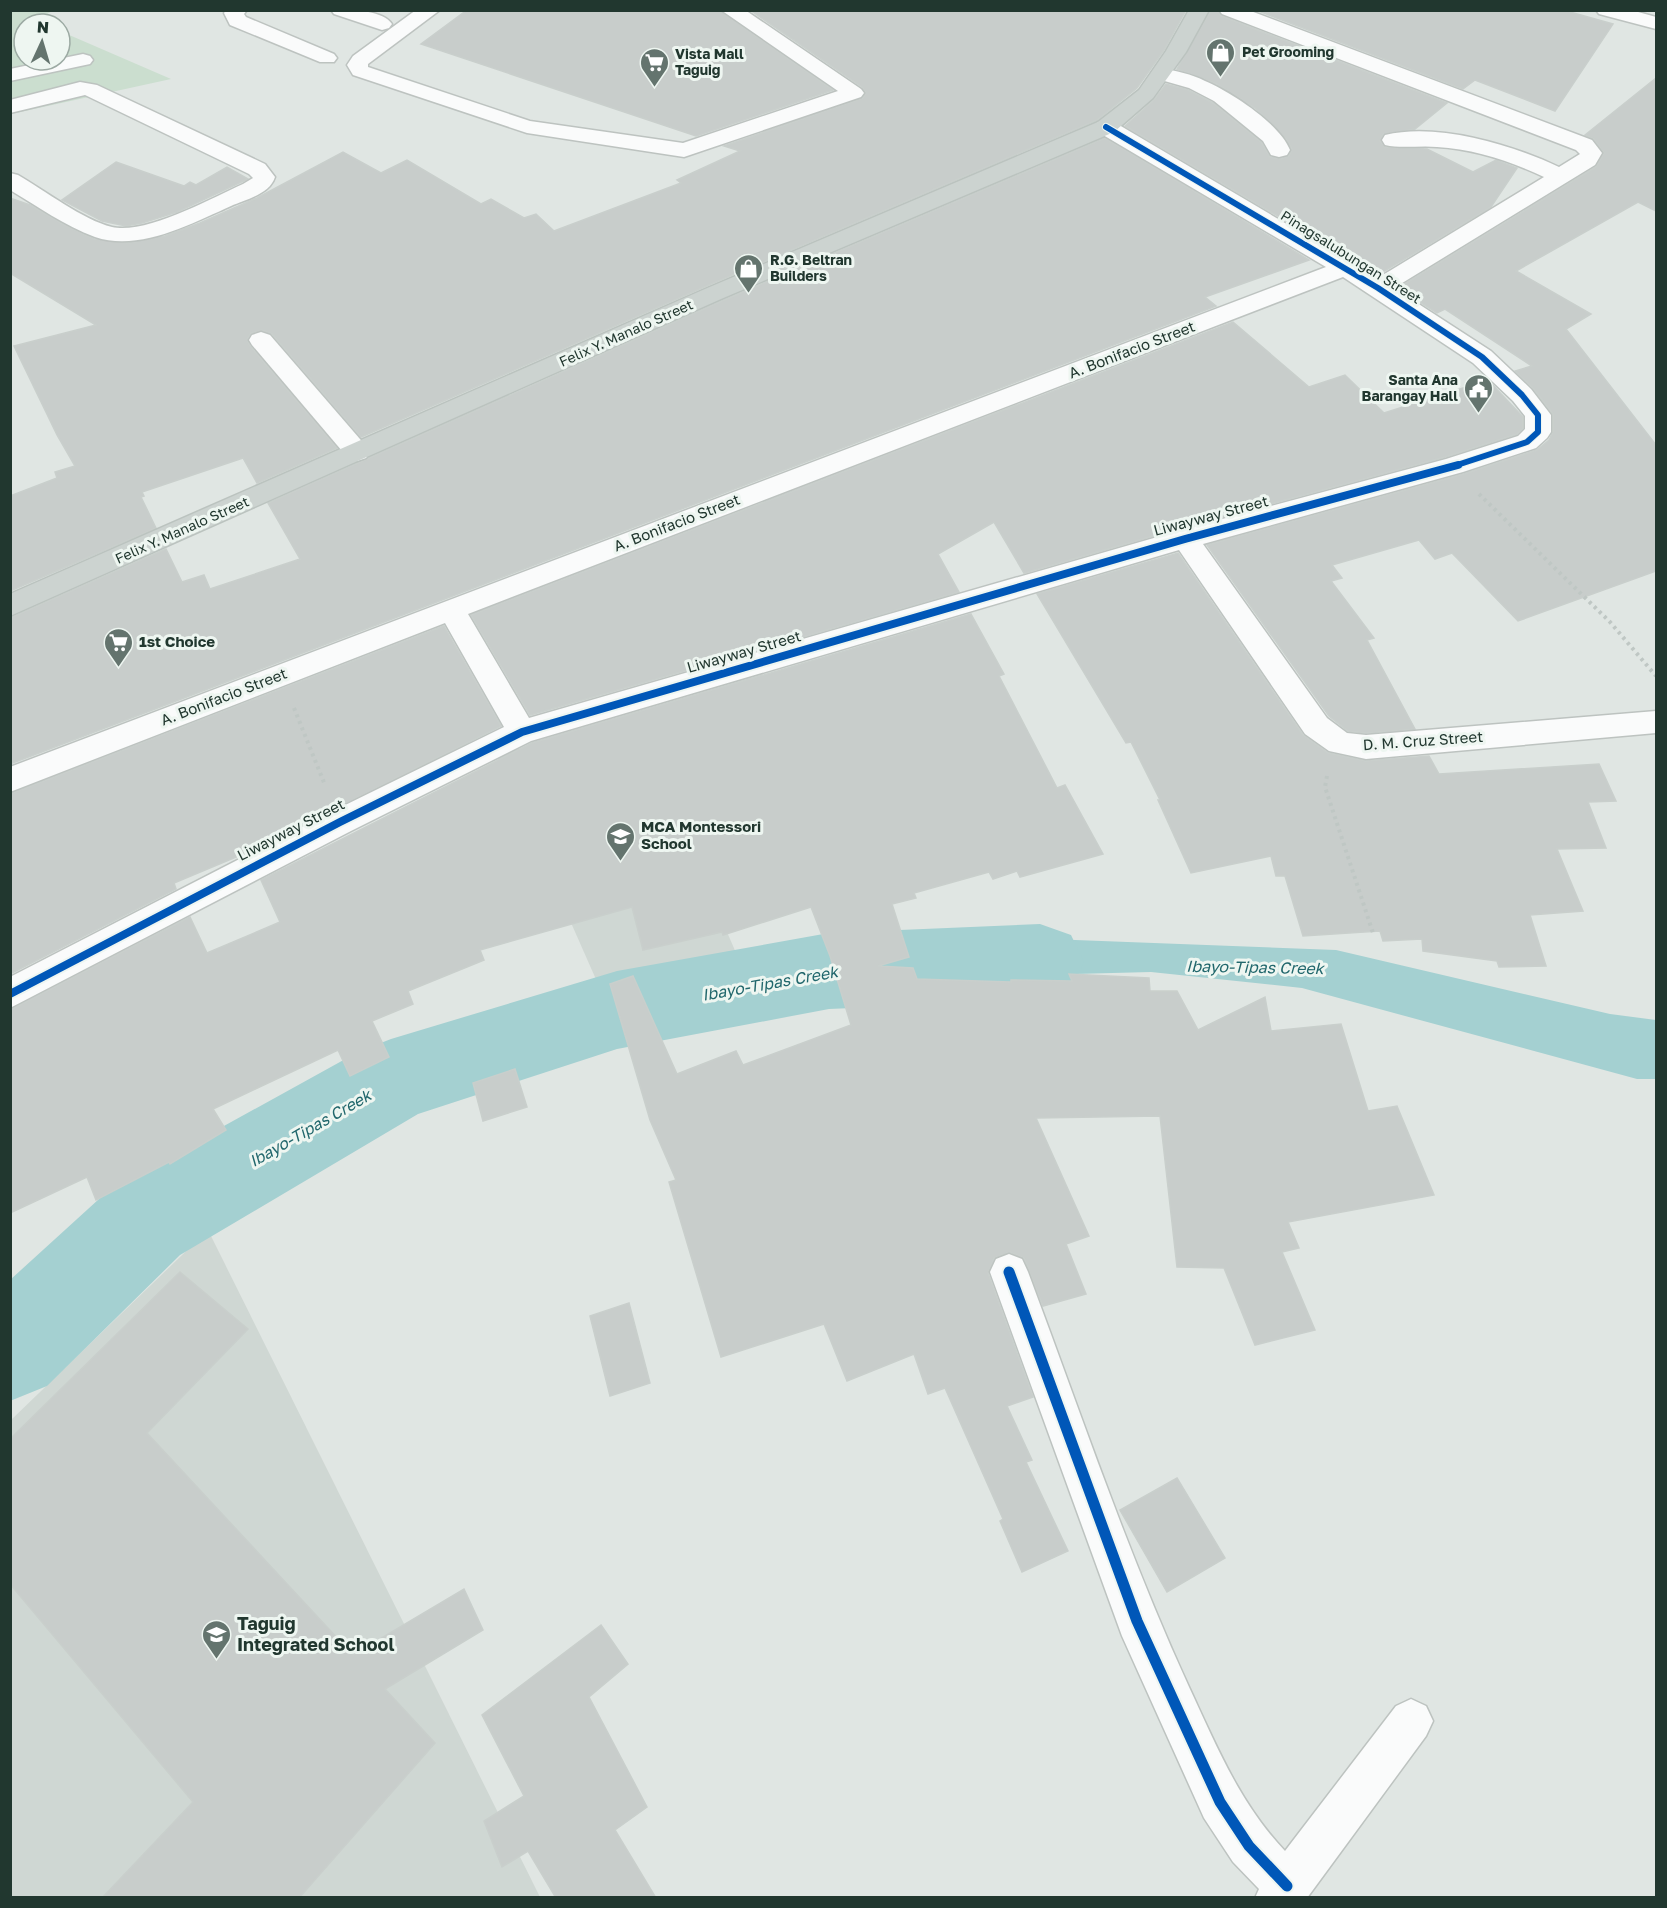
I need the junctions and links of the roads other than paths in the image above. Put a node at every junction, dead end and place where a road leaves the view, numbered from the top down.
1 (237, 10) edge
2 (341, 10) edge
3 (430, 10) edge
4 (731, 10) edge
5 (1199, 10) edge
6 (1229, 10) edge
7 (1606, 10) edge
8 (1656, 23) edge
9 (382, 24) dead end
10 (327, 58) dead end
11 (83, 60) dead end
12 (1161, 74) junction
13 (10, 75) edge
14 (10, 107) edge
15 (1106, 127) junction
16 (1393, 140) dead end
17 (1279, 150) dead end
18 (1560, 176) junction
19 (10, 180) edge
20 (1346, 268) junction
21 (1378, 288) junction
22 (261, 340) dead end
23 (1527, 442) joint
24 (357, 452) junction
25 (1185, 538) junction
26 (10, 606) edge
27 (451, 609) junction
28 (1656, 722) edge
29 (522, 732) junction
30 (10, 780) edge
31 (10, 994) edge
32 (1009, 1272) dead end
33 (1411, 1721) dead end
34 (1282, 1892) edge

1 - 10 street
2 - 9 street
3 - 4 street
5 - 12 main road, Felix Y. Manalo Street
6 - 18 street
7 - 8 street
11 - 13 street
12 - 15 main road, Felix Y. Manalo Street
12 - 17 street
14 - 19 street
15 - 20 street, Pinagsalubungan Street
15 - 24 main road, Felix Y. Manalo Street
16 - 18 street
18 - 21 street
20 - 21 street, Pinagsalubungan Street
20 - 27 street, A. Bonifacio Street
21 - 23 street, Pinagsalubungan Street
22 - 24 street
23 - 25 street, Liwayway Street
24 - 26 main road, Felix Y. Manalo Street
25 - 28 street, D. M. Cruz Street
25 - 29 street, Liwayway Street
27 - 29 street
27 - 30 street, A. Bonifacio Street
29 - 31 street, Liwayway Street
32 - 34 street
33 - 34 street

